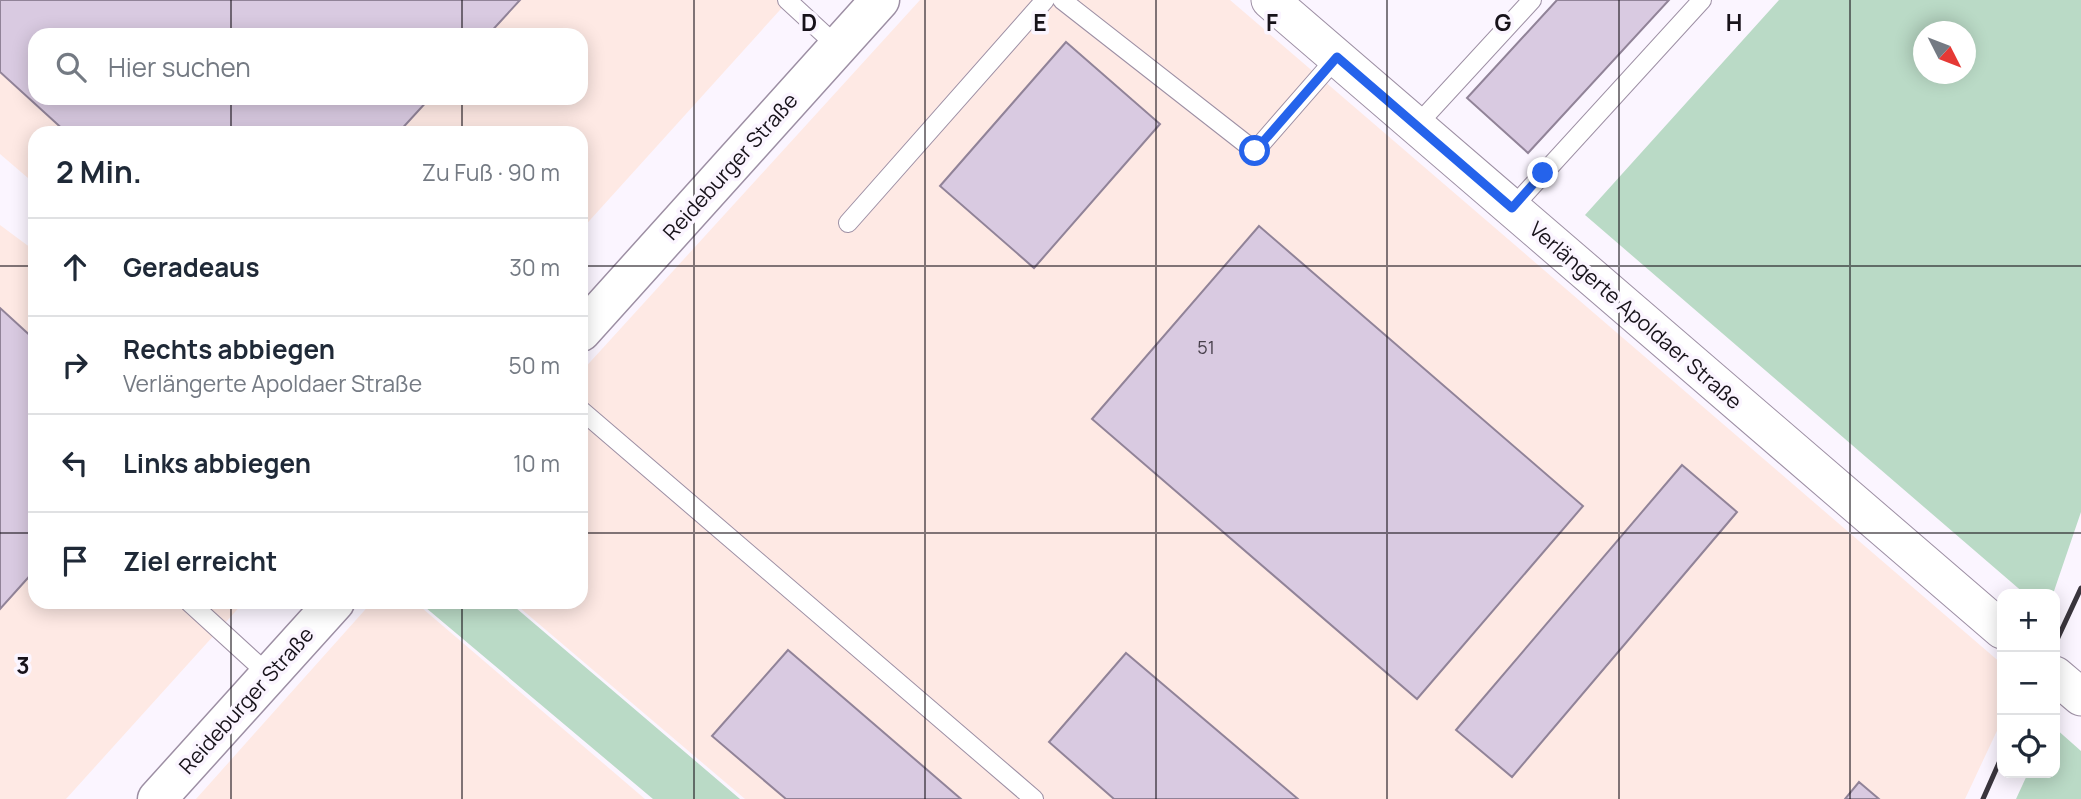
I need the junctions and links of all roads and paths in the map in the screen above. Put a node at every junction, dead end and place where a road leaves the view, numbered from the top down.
1 (787, 0) edge
2 (880, 0) edge
3 (1045, 0) edge
4 (1062, 0) edge
5 (1270, 0) edge
6 (1532, 0) edge
7 (1702, 0) edge
8 (838, 47) junction
9 (1337, 57) junction
10 (1417, 125) junction
11 (1512, 208) junction
12 (848, 223) dead end
13 (588, 324) edge
14 (588, 416) edge
15 (197, 609) edge
16 (329, 609) edge
17 (1997, 626) edge
18 (269, 675) junction
19 (2060, 679) edge
20 (2081, 697) edge
21 (157, 799) edge
22 (1034, 799) edge

1 - 8 lane
2 - 8 street, Reideburger Straße
3 - 12 lane
4 - 9 lane
5 - 9 street, Verlängerte Apoldaer Straße
6 - 10 lane
7 - 11 lane
8 - 13 street, Reideburger Straße
9 - 10 street, Verlängerte Apoldaer Straße
10 - 11 street, Verlängerte Apoldaer Straße
11 - 17 street, Verlängerte Apoldaer Straße
14 - 22 lane
15 - 18 lane
16 - 18 street, Reideburger Straße
18 - 21 street, Reideburger Straße
19 - 20 street

